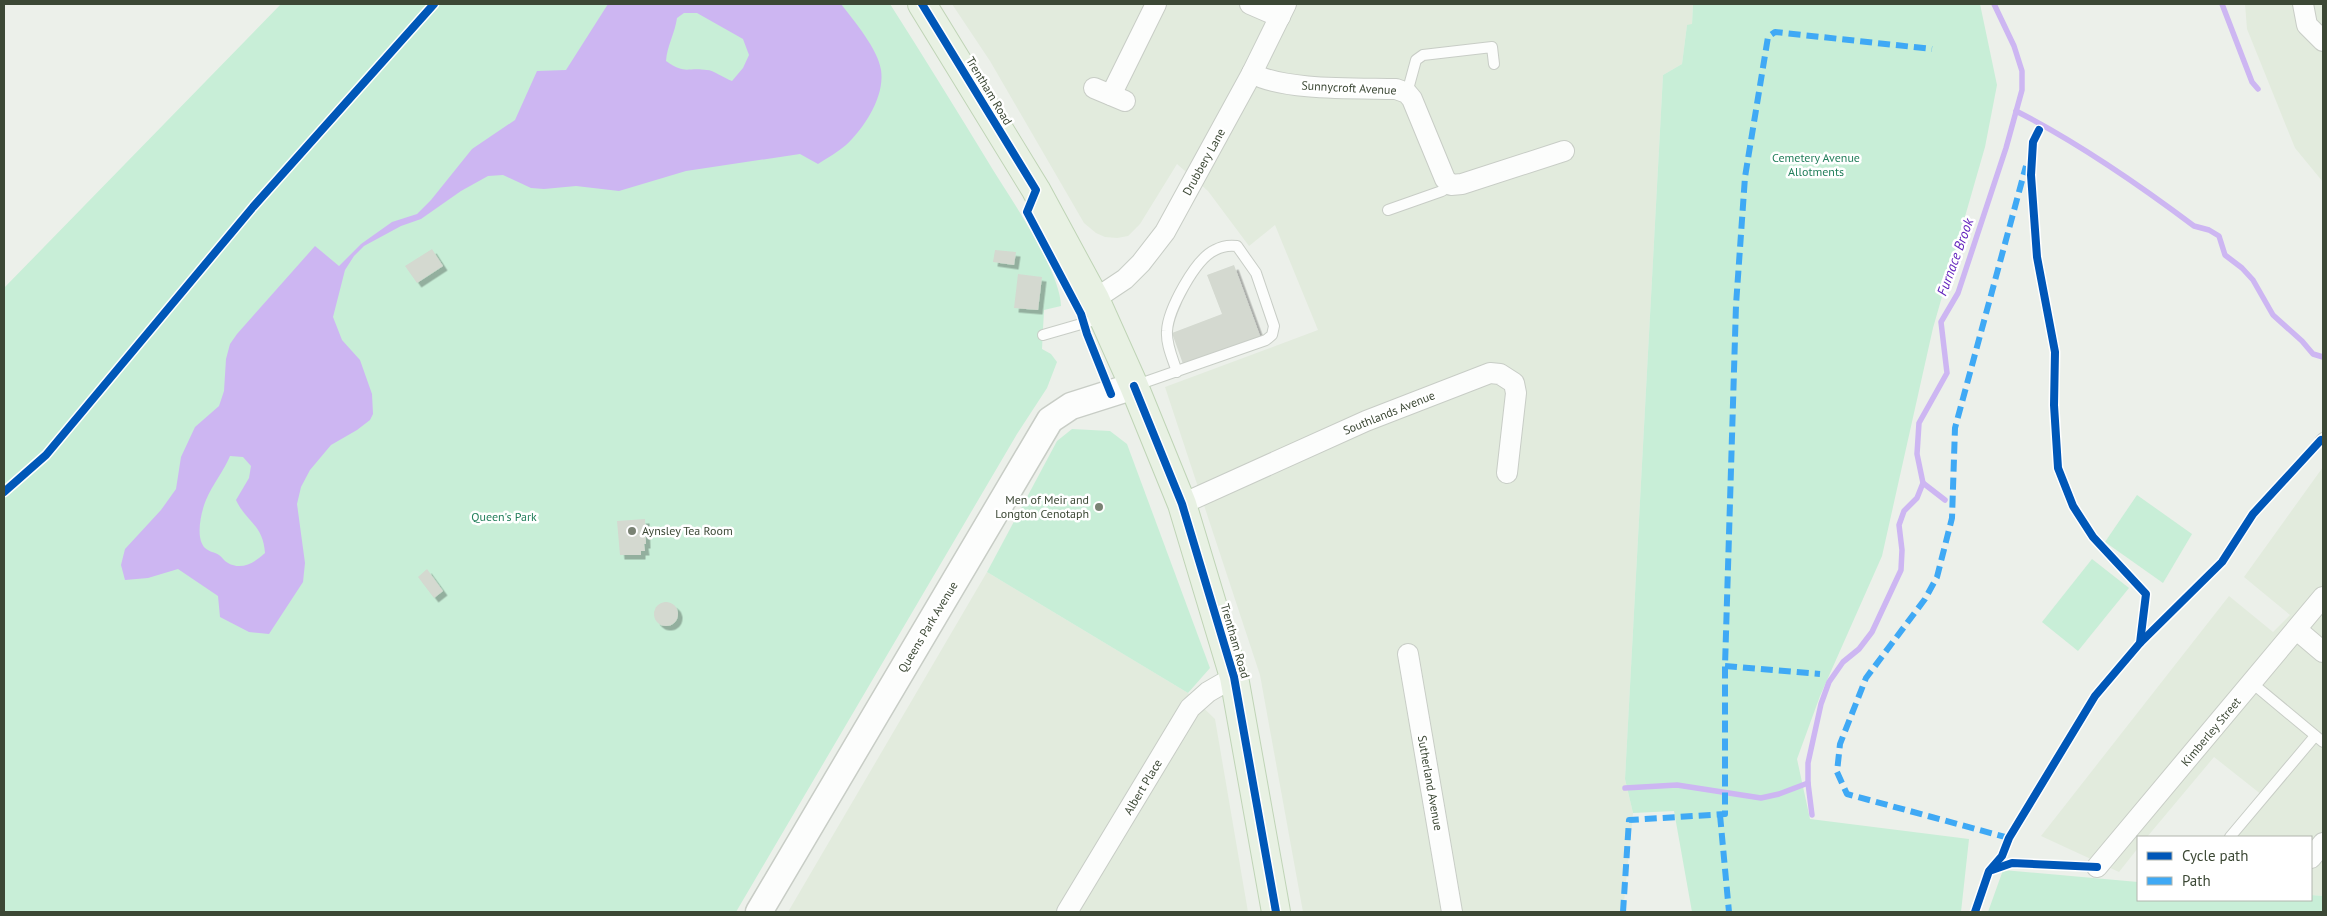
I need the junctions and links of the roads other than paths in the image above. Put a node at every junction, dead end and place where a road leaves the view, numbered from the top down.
1 (922, 4) edge
2 (1156, 4) edge
3 (1250, 4) edge
4 (2303, 4) edge
5 (1283, 10) edge
6 (2323, 42) edge
7 (1494, 64) dead end
8 (1252, 73) junction
9 (1406, 92) junction
10 (1110, 94) dead end
11 (1564, 151) dead end
12 (1451, 185) junction
13 (1388, 210) dead end
14 (1099, 308) junction
15 (1043, 335) dead end
16 (1177, 372) junction
17 (1134, 386) junction
18 (1506, 473) dead end
19 (1182, 504) junction
20 (2323, 597) edge
21 (2297, 630) junction
22 (2323, 652) edge
23 (1408, 654) dead end
24 (1234, 678) junction
25 (2252, 683) junction
26 (2319, 739) edge
27 (2231, 836) edge
28 (2323, 843) edge
29 (2312, 857) edge
30 (2097, 867) dead end
31 (759, 912) edge
32 (1067, 912) edge
33 (1276, 912) edge
34 (1452, 912) edge

1 - 14 main road, Trentham Road
2 - 10 street
3 - 5 street
4 - 6 street
5 - 8 street, Drubbery Lane
7 - 9 lane
8 - 9 street, Sunnycroft Avenue
8 - 14 street, Drubbery Lane
9 - 12 street, Sunnycroft Avenue
11 - 12 street
12 - 13 lane
14 - 15 lane
14 - 17 main road, Trentham Road
16 - 16 lane
16 - 17 lane
17 - 19 main road, Trentham Road
17 - 31 street, Queens Park Avenue
18 - 19 street, Southlands Avenue
19 - 24 main road, Trentham Road
20 - 21 street, Kimberley Street
21 - 22 street
21 - 25 street, Kimberley Street
23 - 34 street, Sutherland Avenue
24 - 32 street, Albert Place
24 - 33 main road, Trentham Road
25 - 26 lane
25 - 30 street, Kimberley Street
26 - 27 lane
28 - 29 street

